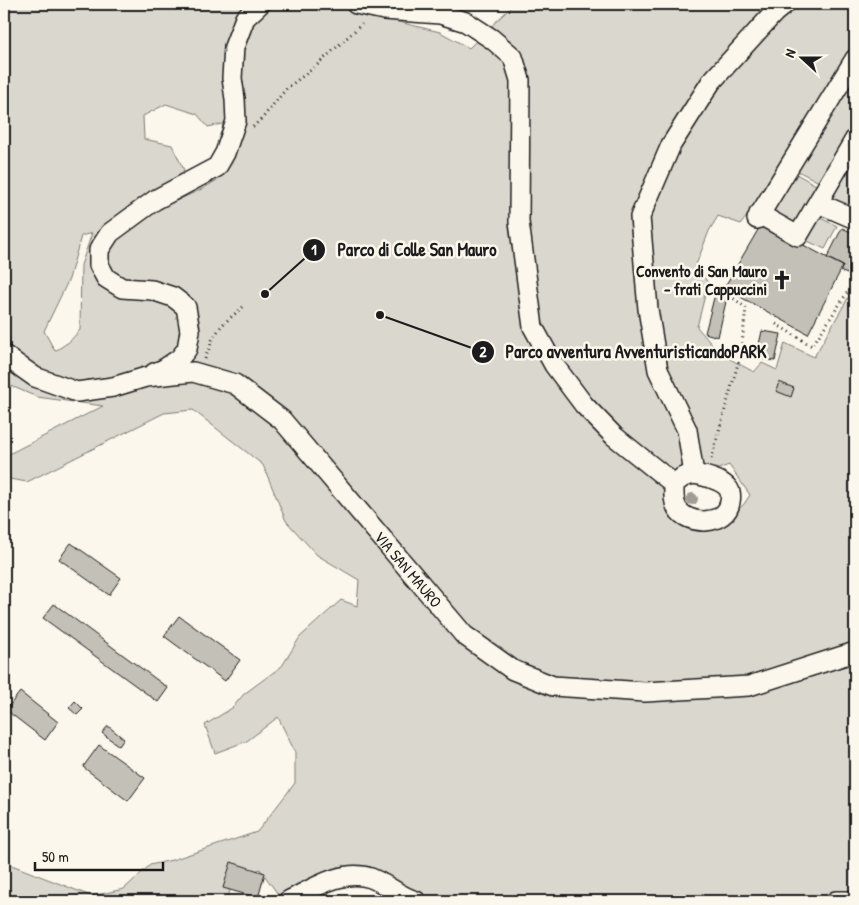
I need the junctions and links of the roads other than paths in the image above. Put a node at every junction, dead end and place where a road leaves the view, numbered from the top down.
1 (260, 4) edge
2 (356, 4) edge
3 (785, 4) edge
4 (855, 59) edge
5 (855, 139) edge
6 (818, 203) junction
7 (855, 219) edge
8 (187, 349) junction
9 (4, 355) edge
10 (196, 373) junction
11 (146, 377) junction
12 (700, 475) junction
13 (674, 484) junction
14 (855, 652) edge
15 (288, 901) edge
16 (416, 901) edge
17 (836, 901) edge
18 (855, 901) edge

1 - 8 street
2 - 13 street
3 - 12 street
4 - 6 street
5 - 6 street
6 - 7 street
8 - 10 street
8 - 11 street
9 - 11 street, VIA SAN MAURO
10 - 11 street, VIA SAN MAURO
10 - 14 street, VIA SAN MAURO
12 - 13 street
12 - 13 street
15 - 16 street
17 - 18 street

